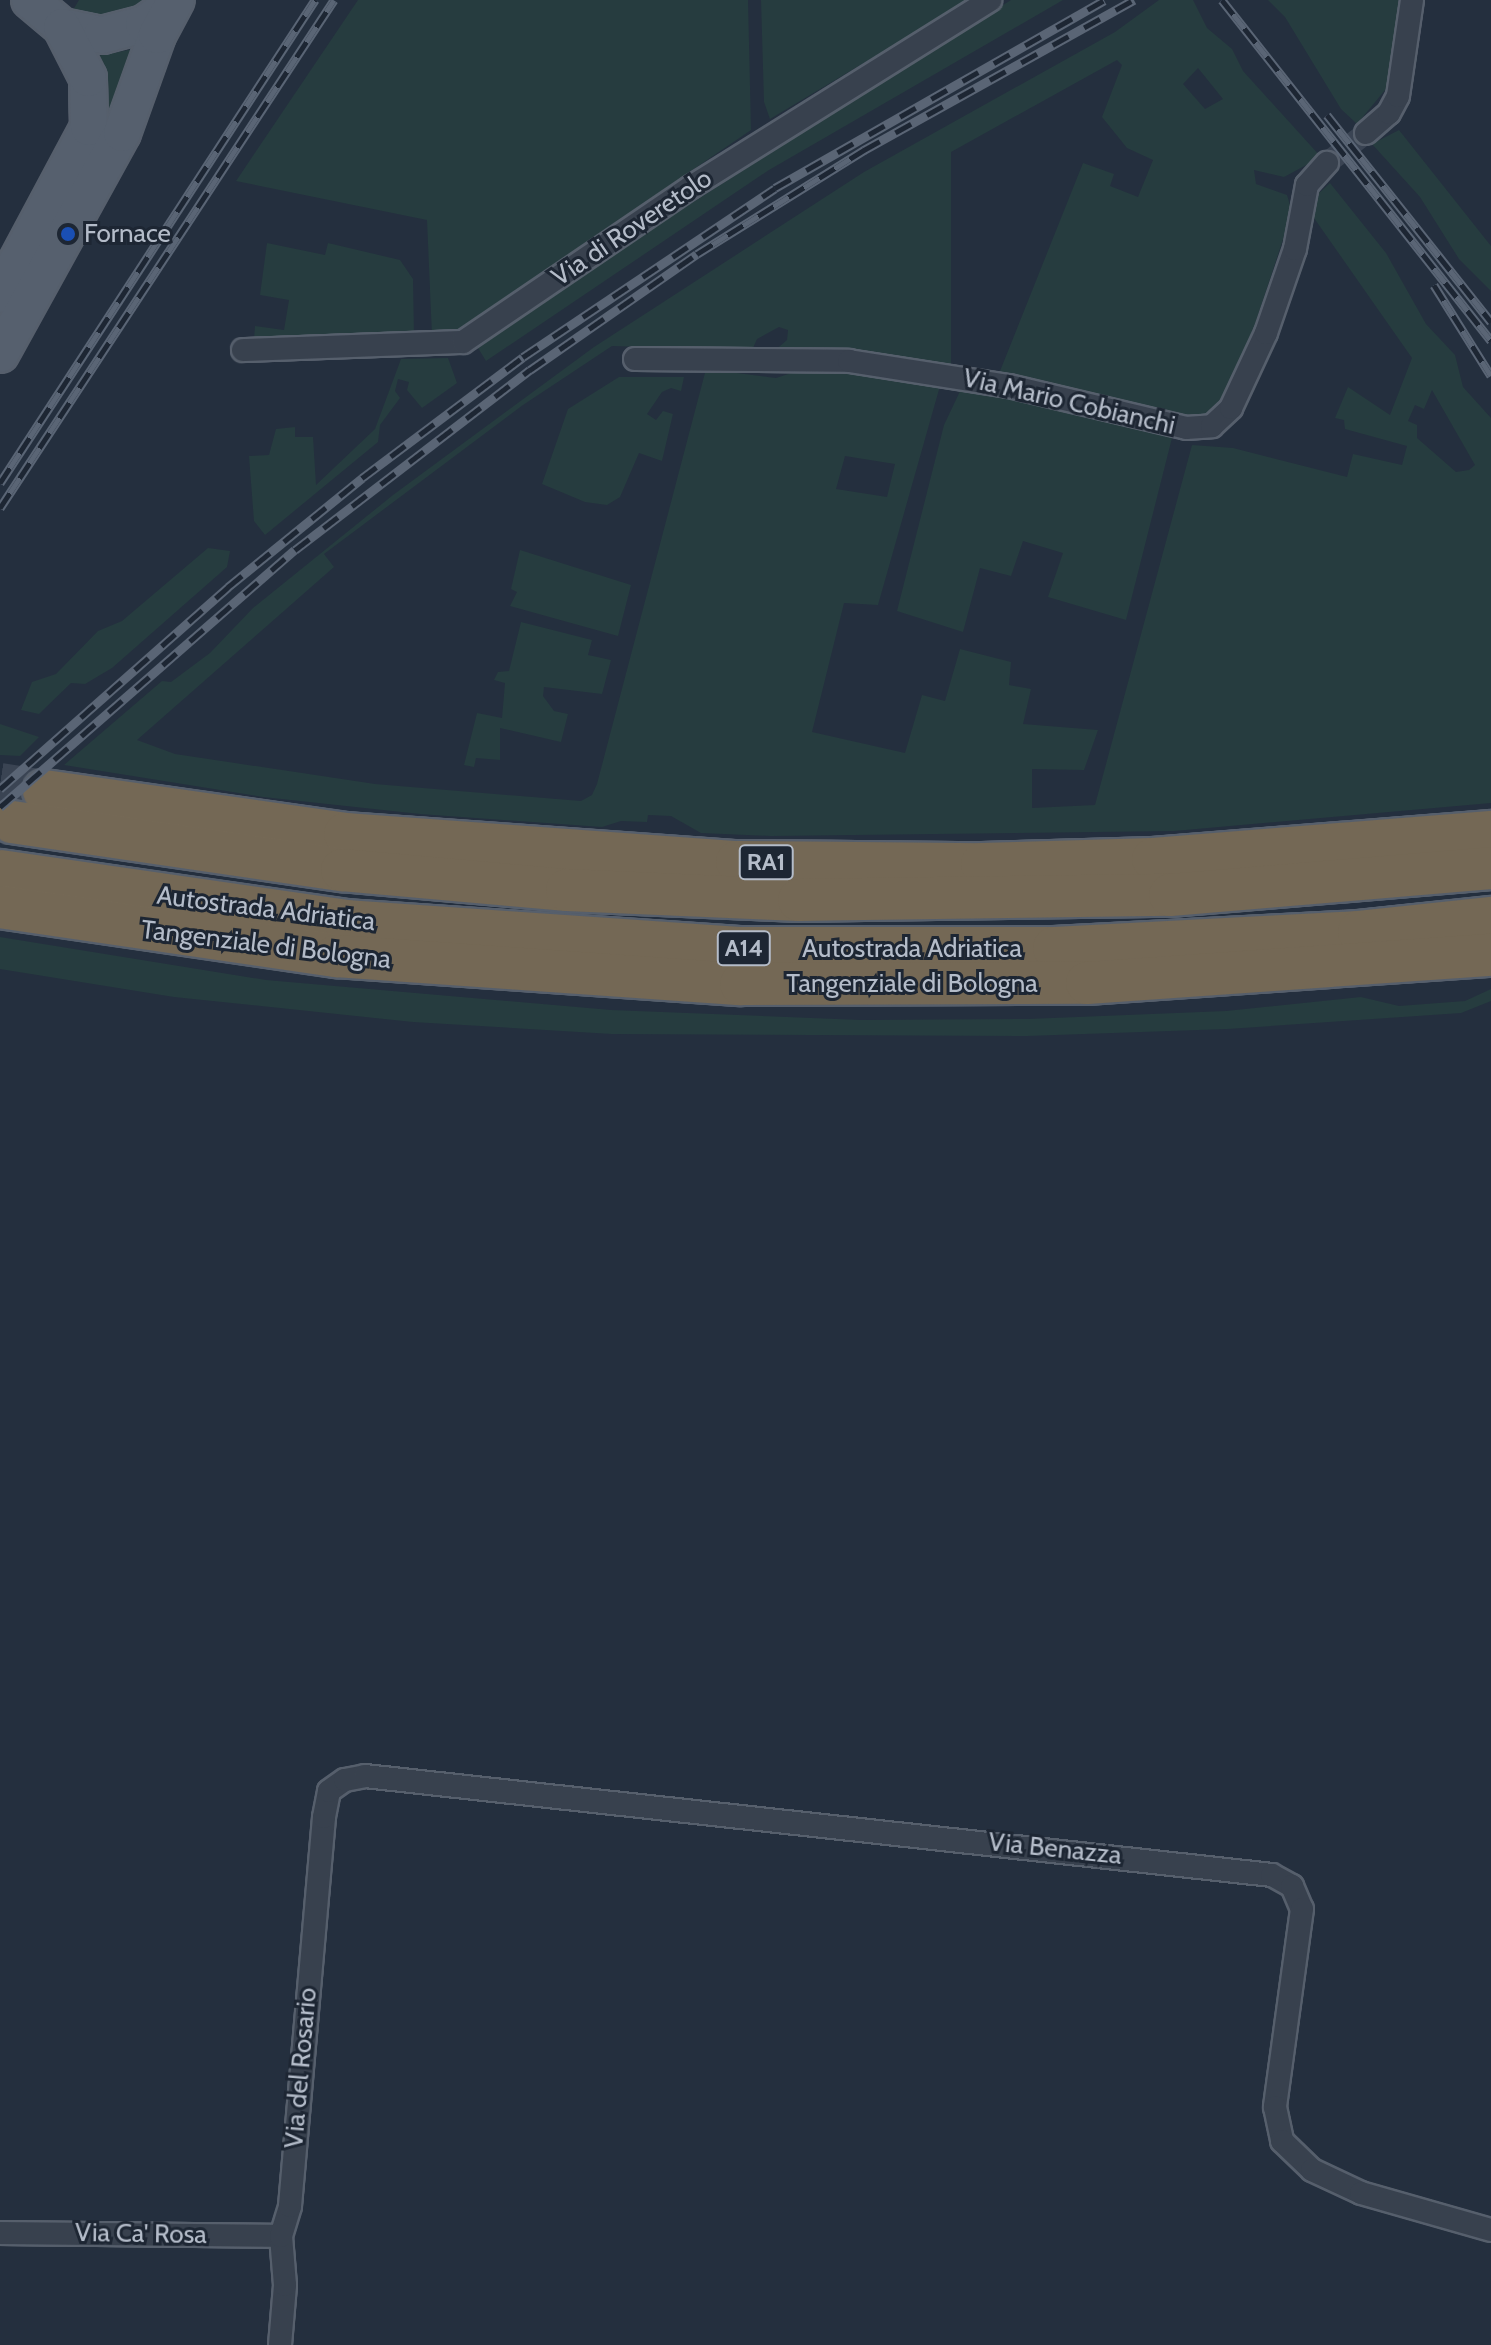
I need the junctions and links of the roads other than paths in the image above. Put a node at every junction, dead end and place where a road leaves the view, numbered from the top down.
1 (30, 0) edge
2 (990, 0) edge
3 (1412, 0) edge
4 (175, 1) edge
5 (62, 27) junction
6 (1366, 133) tunnel mouth
7 (1327, 163) tunnel mouth
8 (0, 294) edge
9 (243, 350) dead end
10 (0, 354) edge
11 (635, 359) dead end
12 (44, 791) tunnel mouth
13 (12, 822) tunnel mouth
14 (1491, 832) edge
15 (1491, 868) edge
16 (0, 871) edge
17 (0, 907) edge
18 (1491, 918) edge
19 (1491, 955) edge
20 (329, 1791) joint
21 (1491, 2230) edge
22 (0, 2233) edge
23 (281, 2236) junction
24 (280, 2345) edge

1 - 5 main road
2 - 9 street, Via di Roveretolo
3 - 6 street
4 - 5 main road
4 - 10 main road
5 - 8 main road
7 - 11 street, Via Mario Cobianchi
12 - 14 highway, RA1
13 - 15 highway, Autostrada Adriatica / A14
16 - 18 highway, Autostrada Adriatica / A14
17 - 19 highway, Tangenziale di Bologna
20 - 21 street, Via Benazza
20 - 23 street, Via del Rosario
22 - 23 street, Via Ca' Rosa
23 - 24 street, Via del Rosario

